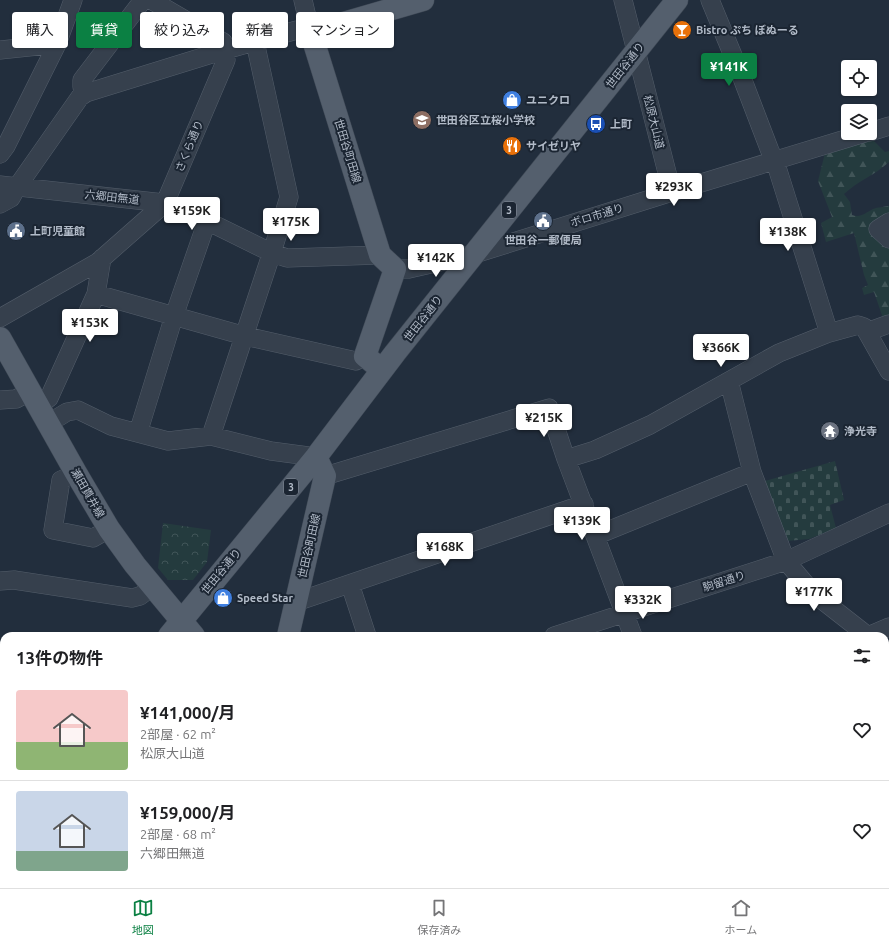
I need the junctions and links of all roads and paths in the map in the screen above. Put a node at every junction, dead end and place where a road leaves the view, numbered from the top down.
1 (72, 0) edge
2 (143, 0) edge
3 (151, 0) edge
4 (303, 0) edge
5 (423, 0) edge
6 (623, 0) edge
7 (677, 0) edge
8 (710, 0) edge
9 (68, 12) edge
10 (306, 12) edge
11 (382, 12) edge
12 (634, 41) junction
13 (19, 48) edge
14 (55, 48) edge
15 (232, 48) edge
16 (256, 48) edge
17 (316, 48) edge
18 (0, 50) edge
19 (225, 50) junction
20 (86, 93) junction
21 (889, 126) edge
22 (877, 130) edge
23 (843, 140) edge
24 (0, 154) edge
25 (775, 161) junction
26 (8, 186) edge
27 (672, 192) junction
28 (165, 203) junction
29 (0, 204) edge
30 (207, 221) junction
31 (889, 222) edge
32 (889, 239) edge
33 (272, 253) junction
34 (475, 254) junction
35 (102, 258) junction
36 (387, 262) junction
37 (96, 294) junction
38 (174, 316) junction
39 (0, 318) edge
40 (889, 324) edge
41 (867, 332) junction
42 (830, 333) junction
43 (245, 336) junction
44 (0, 338) edge
45 (365, 356) junction
46 (382, 370) junction
47 (889, 371) edge
48 (729, 381) junction
49 (0, 400) edge
50 (39, 406) junction
51 (138, 433) junction
52 (211, 436) junction
53 (566, 459) junction
54 (320, 467) junction
55 (752, 472) junction
56 (76, 473) junction
57 (584, 504) junction
58 (889, 513) edge
59 (108, 528) junction
60 (596, 536) junction
61 (786, 561) junction
62 (0, 581) edge
63 (350, 584) junction
64 (152, 587) junction
65 (296, 602) junction
66 (624, 613) junction
67 (889, 626) edge
68 (181, 631) edge
69 (289, 632) edge
70 (366, 632) edge
71 (566, 632) edge
72 (631, 632) edge
73 (863, 632) edge
74 (876, 632) edge

1 - 9 street
2 - 20 street
3 - 19 street
4 - 10 street
5 - 11 main road
6 - 12 street, 松原大山道
7 - 12 main road, 世田谷通り / 3
8 - 25 street
12 - 27 street, 松原大山道
12 - 34 main road, 世田谷通り / 3
13 - 18 street
14 - 24 street
15 - 19 street
16 - 33 street
17 - 36 main road, 世田谷町田線
19 - 20 street
19 - 28 street, さくら通り
20 - 26 street
21 - 22 street
23 - 25 street, ボロ市通り
25 - 27 street, ボロ市通り
25 - 42 street
26 - 28 street, 六郷田無道
26 - 29 street
27 - 34 street, ボロ市通り
28 - 30 street, 六郷田無道
28 - 35 street, さくら通り
30 - 33 street, 六郷田無道
30 - 38 street
31 - 32 street
33 - 36 street, 六郷田無道
33 - 43 street
34 - 36 street, ボロ市通り
34 - 46 main road, 世田谷通り / 3
35 - 37 street
35 - 39 street, さくら通り
36 - 45 main road
37 - 38 street
37 - 50 street
38 - 43 street
38 - 51 street
40 - 41 street
41 - 42 street
41 - 47 street
42 - 48 street
43 - 45 street
43 - 52 street
44 - 50 main road, 瀬田貫井線
45 - 46 main road
46 - 54 main road, 世田谷通り / 3
48 - 53 street
48 - 55 street
49 - 50 street
50 - 51 street
50 - 56 main road, 瀬田貫井線
51 - 52 street
52 - 54 street
53 - 54 street
53 - 57 street
54 - 65 main road, 世田谷町田線 / 3
54 - 68 main road, 世田谷通り / 3
55 - 60 street
55 - 61 street
56 - 59 main road, 瀬田貫井線
56 - 59 street
57 - 60 street
57 - 63 street
58 - 61 street, 駒留通り
59 - 64 main road, 瀬田貫井線
60 - 66 street
61 - 66 street, 駒留通り
61 - 73 street
62 - 64 street
63 - 65 street
63 - 70 street
64 - 68 main road, 瀬田貫井線
65 - 69 main road, 世田谷町田線 / 3
66 - 71 street, 駒留通り
66 - 72 street
67 - 74 street

